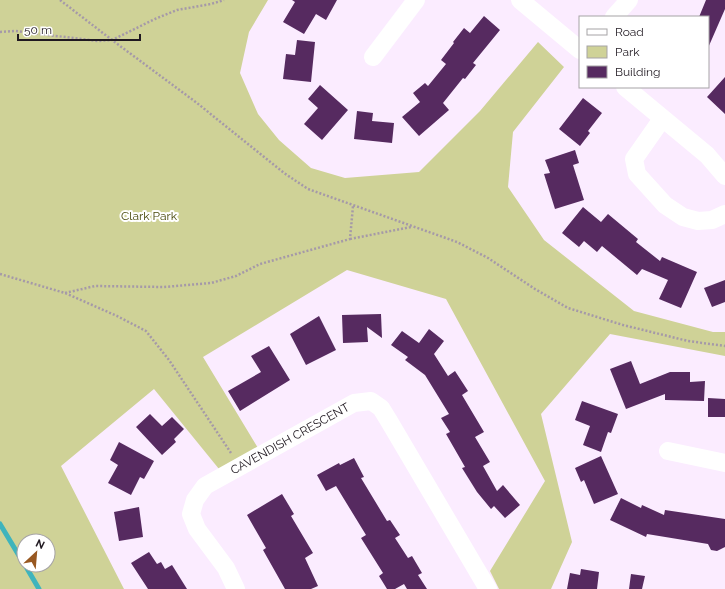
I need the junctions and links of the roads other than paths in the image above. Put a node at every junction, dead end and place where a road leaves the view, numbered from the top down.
1 (416, 0) edge
2 (520, 0) edge
3 (629, 0) edge
4 (615, 16) edge
5 (579, 49) edge
6 (373, 57) dead end
7 (626, 88) edge
8 (662, 119) junction
9 (725, 176) edge
10 (725, 214) edge
11 (668, 451) dead end
12 (725, 463) edge
13 (236, 589) edge
14 (488, 589) edge

1 - 6 street
2 - 5 street
3 - 4 street
7 - 8 street
8 - 9 street
8 - 10 street
11 - 12 street
13 - 14 street, CAVENDISH CRESCENT

